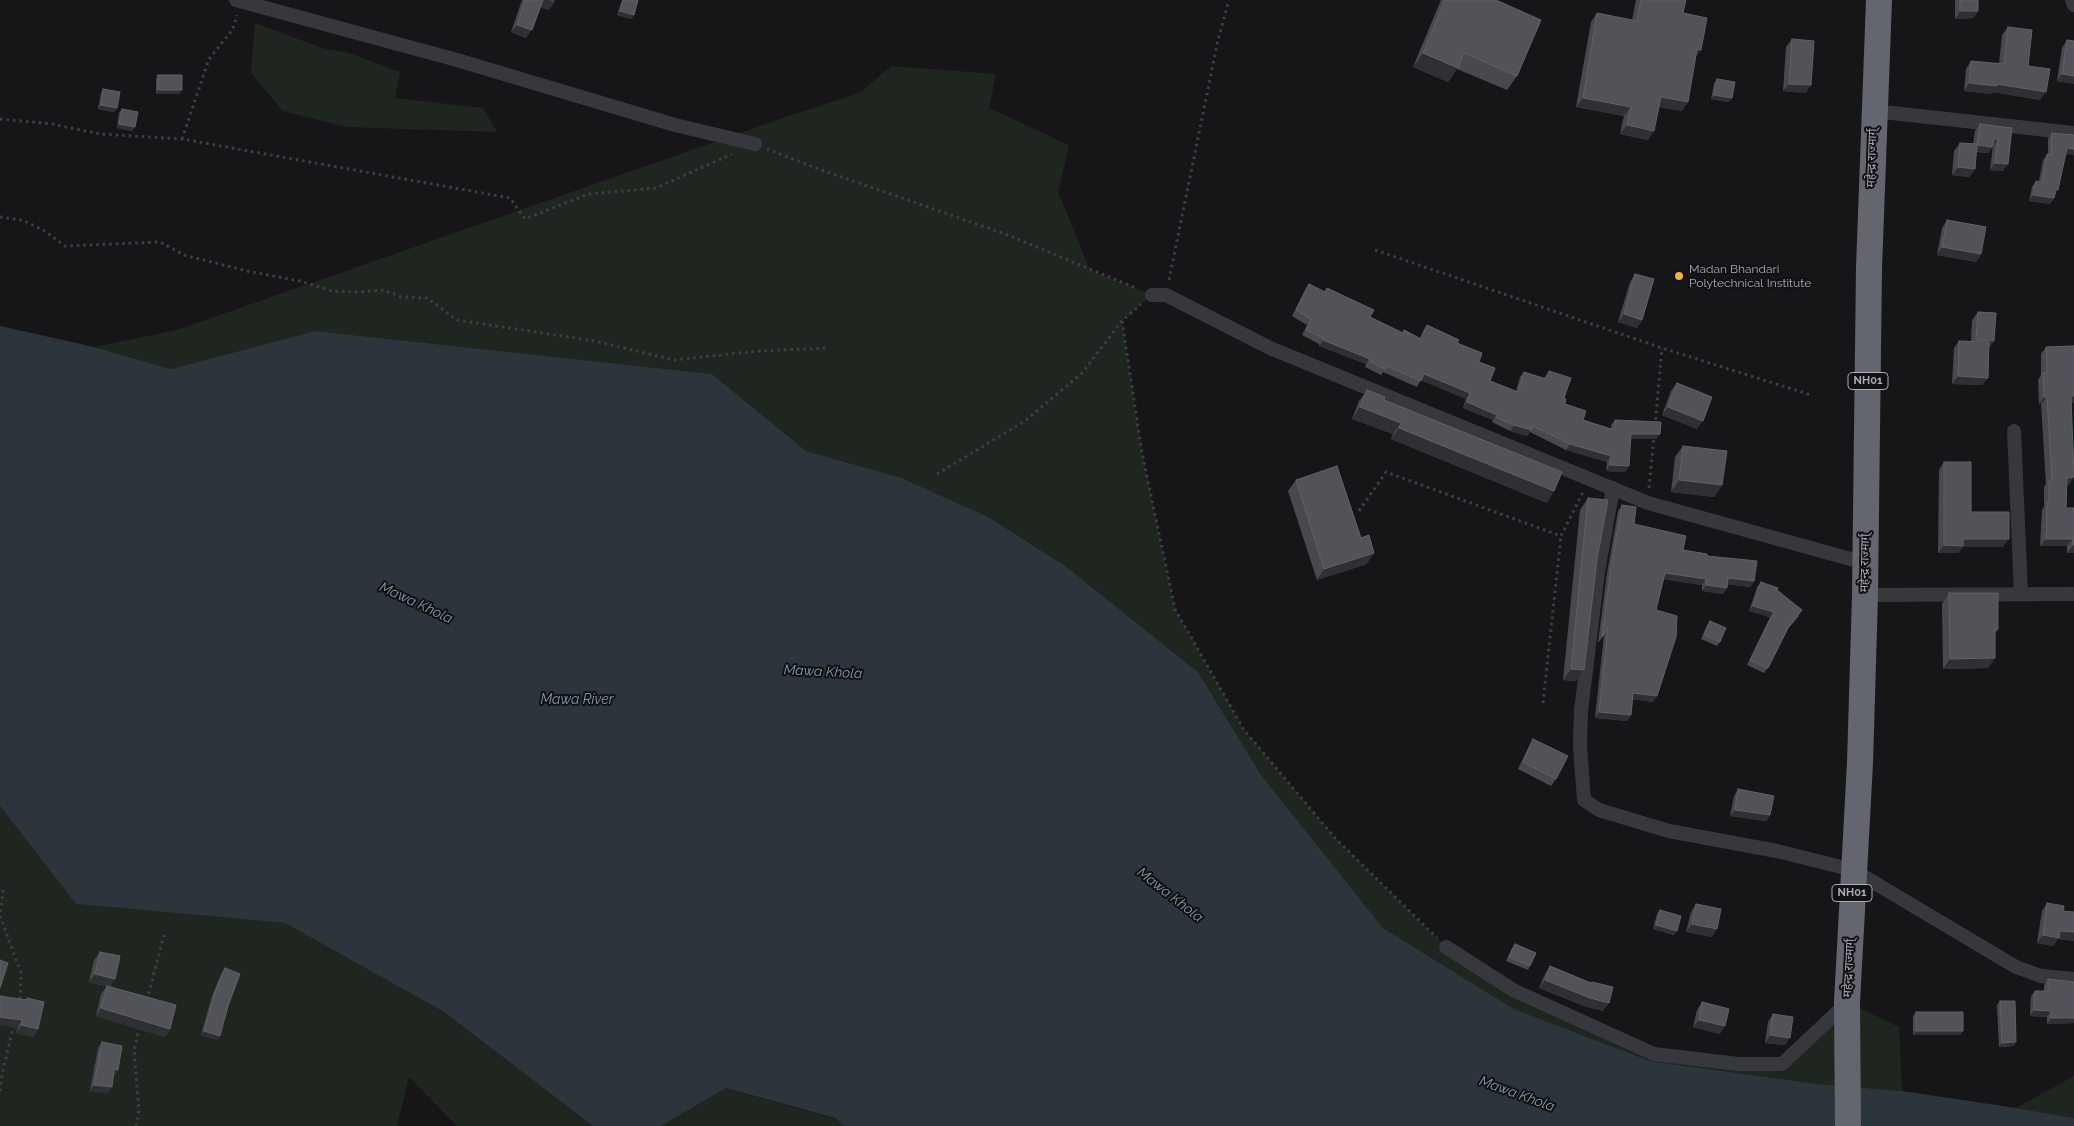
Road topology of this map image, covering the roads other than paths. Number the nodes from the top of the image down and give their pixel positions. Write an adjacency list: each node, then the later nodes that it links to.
1 (238, 0): 7 (street)
2 (1879, 0): 5 (highway, महेन्द्र राज्मार्ग् / NH01)
3 (2072, 0): 4 (street)
4 (2074, 5)
5 (1874, 111): 6 (street); 11 (highway, महेन्द्र राज्मार्ग् / NH01)
6 (2074, 133)
7 (755, 144)
8 (1152, 295): 10 (street)
9 (2014, 431): 12 (street)
10 (1613, 488): 11 (street); 15 (street)
11 (1865, 562): 14 (highway, महेन्द्र राज्मार्ग् / NH01)
12 (2021, 594): 13 (street); 14 (street)
13 (2074, 594)
14 (1865, 595): 15 (highway, महेन्द्र राज्मार्ग् / NH01)
15 (1853, 870): 17 (street); 18 (highway, महेन्द्र राज्मार्ग् / NH01)
16 (1446, 947): 18 (street)
17 (2074, 979)
18 (1847, 1013): 19 (highway, महेन्द्र राज्मार्ग् / NH01)
19 (1848, 1126)

